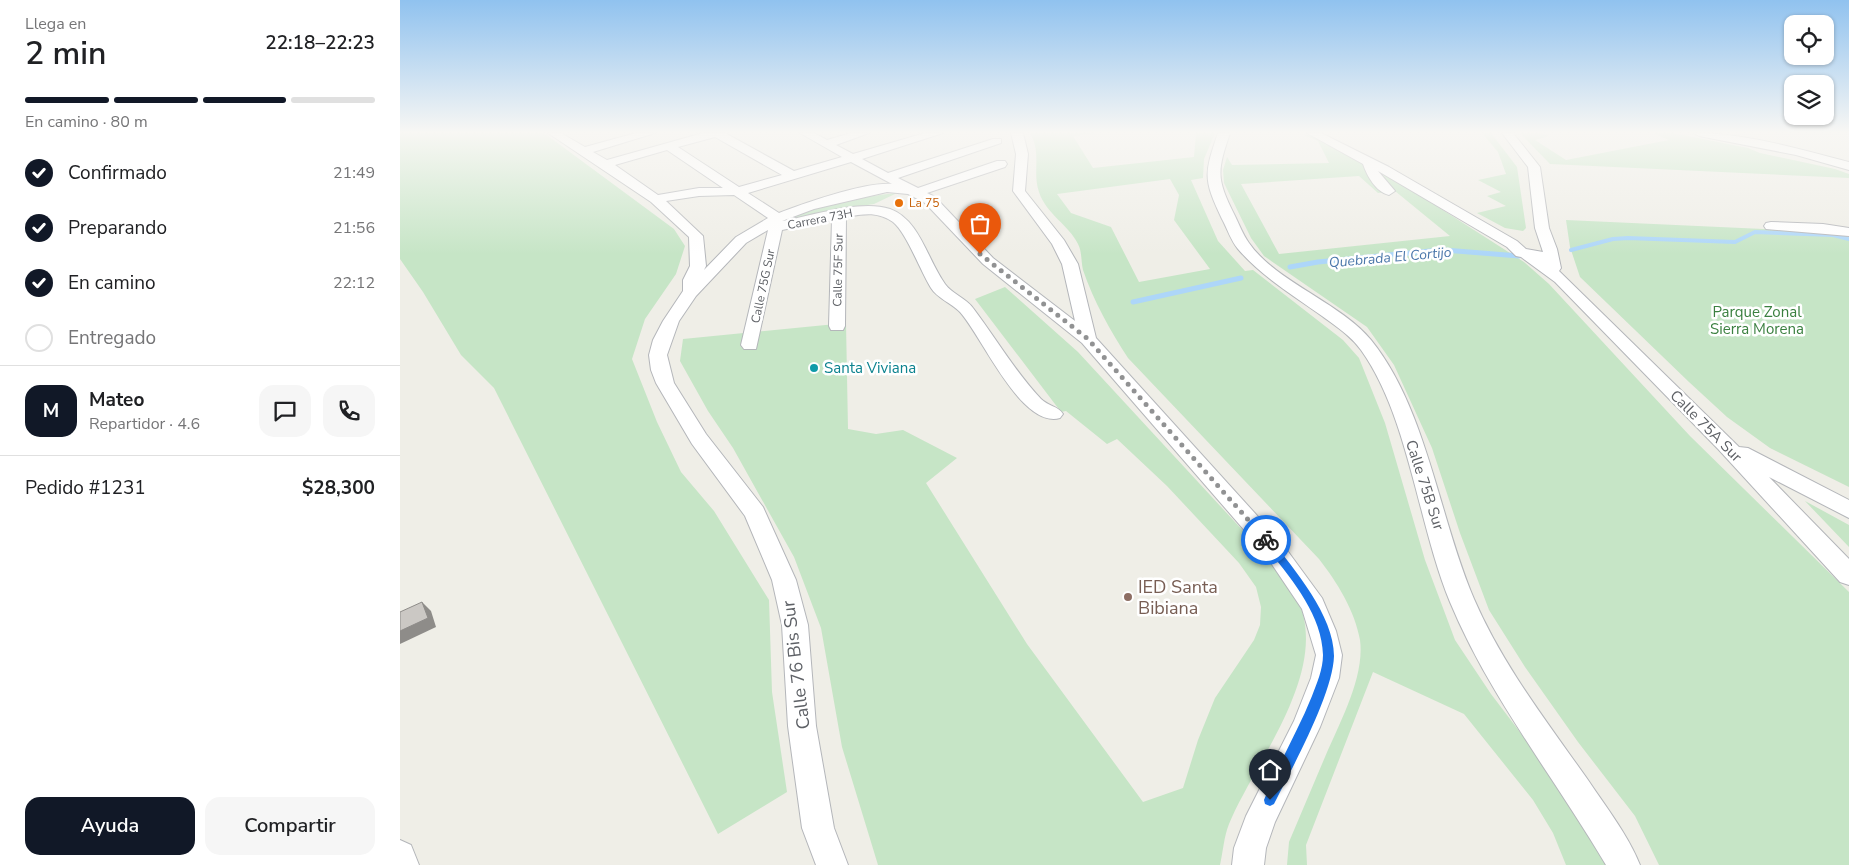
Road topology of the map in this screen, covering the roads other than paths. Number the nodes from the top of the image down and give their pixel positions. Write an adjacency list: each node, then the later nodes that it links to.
1 (619, 173): 18 (street)
2 (712, 173): 15 (street)
3 (788, 173): 13 (street)
4 (802, 173): 13 (street)
5 (880, 173): 14 (street)
6 (898, 173): 14 (street)
7 (972, 173): 16 (street)
8 (1020, 173): 29 (street)
9 (1213, 173): 39 (street, Calle 75B Sur)
10 (1372, 173): 17 (street)
11 (1389, 173): 24 (street, Calle 75A Sur)
12 (1535, 173): 22 (street, Calle 75A Sur)
13 (793, 176): 15 (street)
14 (887, 177): 16 (street)
15 (740, 191): 18 (street); 20 (street)
16 (916, 191): 20 (street); 29 (street)
17 (1389, 191)
18 (656, 199): 27 (street)
19 (839, 214): 20 (street, Carrera 73H); 28 (street, Calle 75F Sur); 31 (street, Carrera 73H)
20 (772, 224): 27 (street); 30 (street, Calle 75G Sur)
21 (1771, 226): 23 (street)
22 (1542, 228): 24 (street); 25 (street, Calle 75A Sur)
23 (1849, 232)
24 (1523, 243): 25 (street); 26 (street, Calle 75A Sur)
25 (1548, 250): 26 (street, Calle 75A Sur)
26 (1560, 279): 32 (street, Calle 75A Sur)
27 (690, 293): 37 (street, Calle 76 Bis Sur)
28 (837, 326)
29 (1088, 339): 38 (street)
30 (750, 345)
31 (1053, 414)
32 (1726, 445): 33 (street); 34 (street, Calle 75A Sur)
33 (1849, 510)
34 (1849, 575)
35 (400, 856): 36 (street)
36 (403, 865)
37 (832, 865)
38 (1248, 865)
39 (1624, 865)

